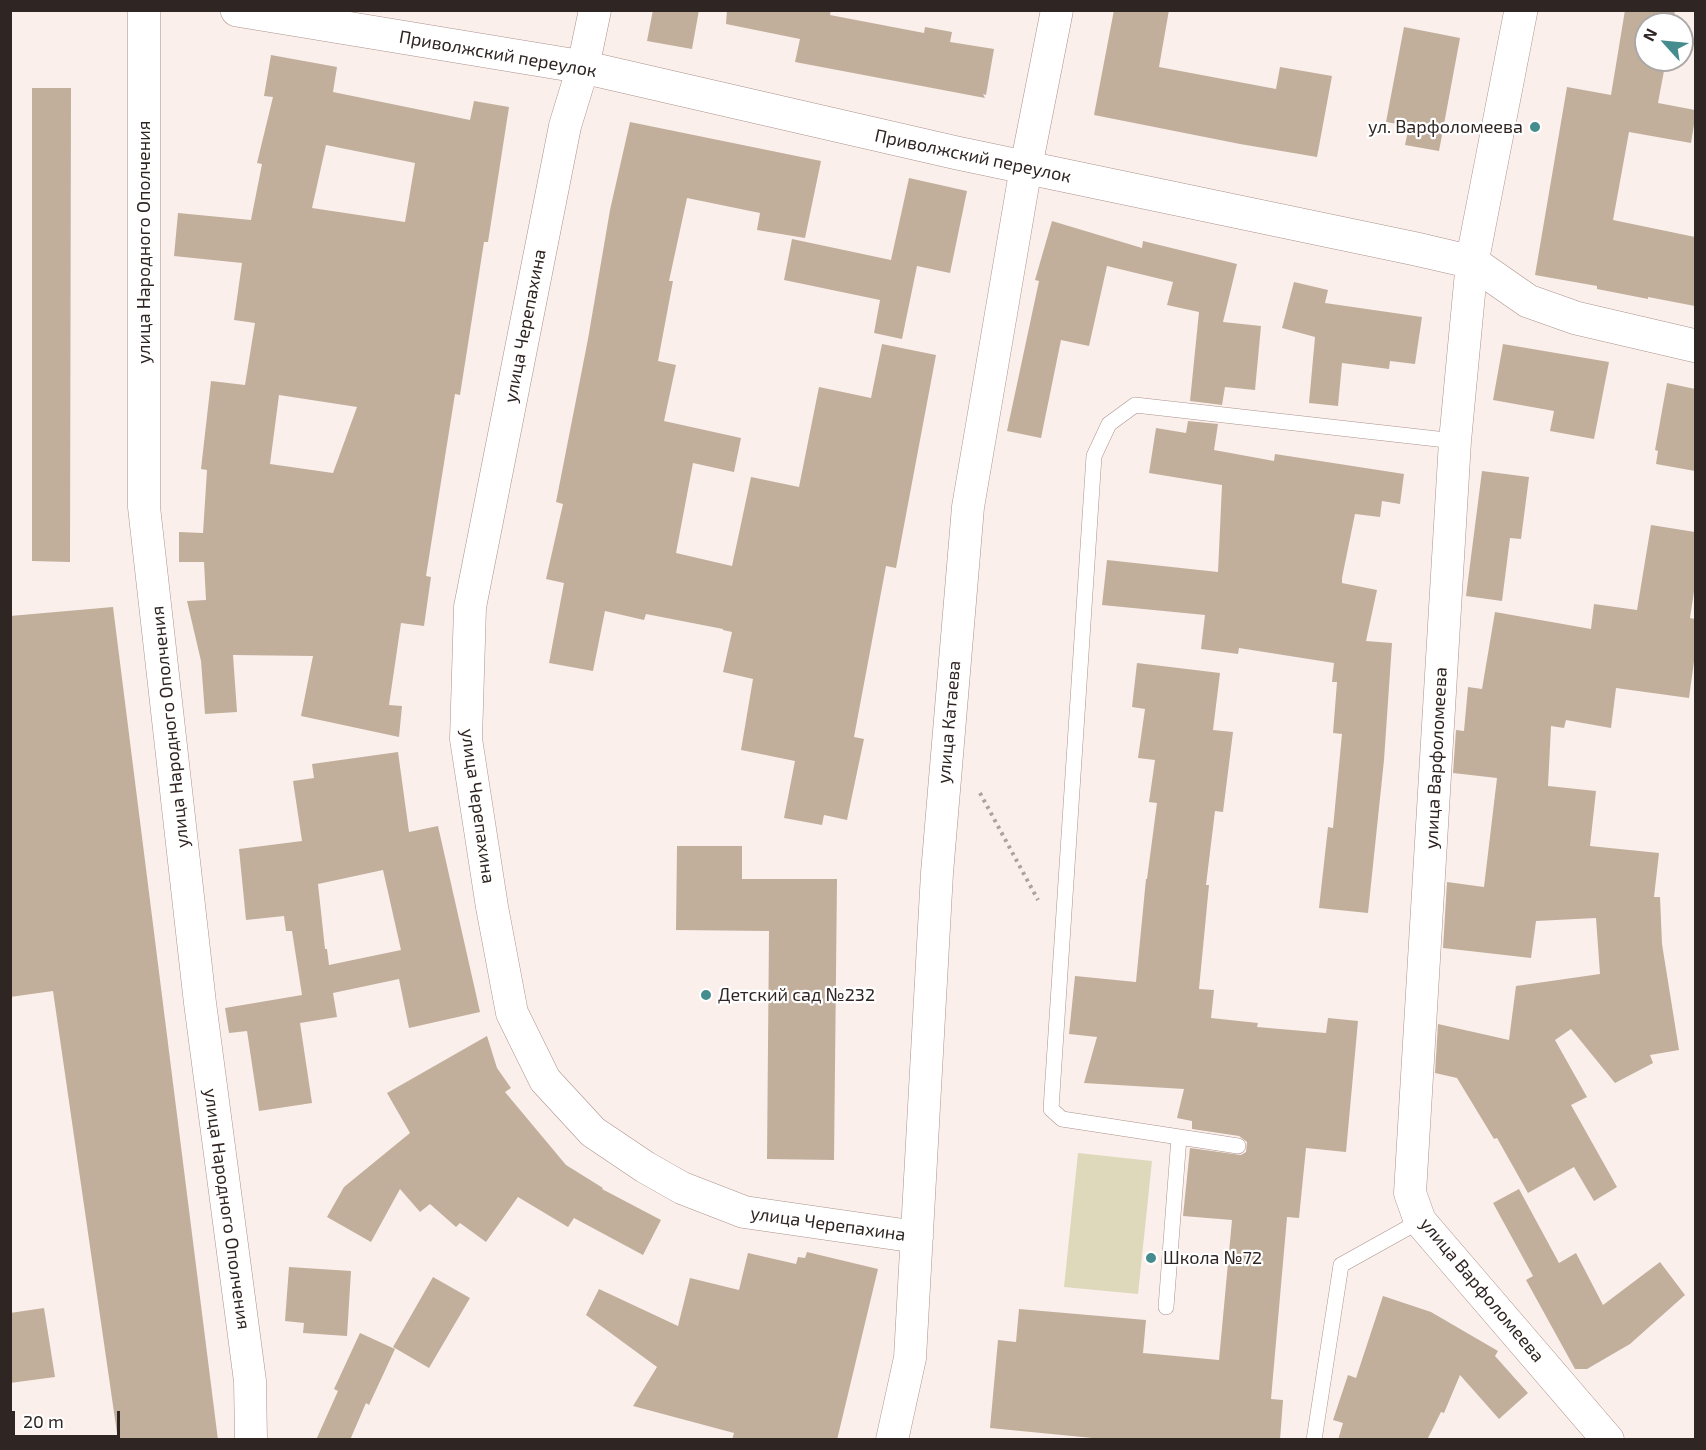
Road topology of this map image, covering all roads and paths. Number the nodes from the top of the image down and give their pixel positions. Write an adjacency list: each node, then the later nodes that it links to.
1 (144, 10): 18 (street, улица Народного Ополчения)
2 (237, 10): 6 (main road, Приволжский переулок)
3 (595, 10): 6 (street, улица Черепахина)
4 (1057, 10): 7 (street, улица Катаева)
5 (1521, 10): 8 (main road, улица Варфоломеева)
6 (583, 67): 7 (main road, Приволжский переулок); 16 (street, улица Черепахина)
7 (1026, 167): 8 (main road, Приволжский переулок); 16 (street, улица Катаева)
8 (1473, 262): 9 (main road, Приволжский переулок); 10 (street, улица Варфоломеева)
9 (1695, 346)
10 (1455, 441): 12 (lane); 15 (street, улица Варфоломеева)
11 (977, 788): 12 (path)
12 (1062, 945): 13 (lane)
13 (1179, 1137): 14 (lane); 17 (lane)
14 (1238, 1146)
15 (1420, 1221): 20 (lane); 21 (street, улица Варфоломеева)
16 (916, 1236): 19 (street, улица Катаева)
17 (1166, 1307)
18 (251, 1440)
19 (892, 1440)
20 (1314, 1440)
21 (1608, 1440)

